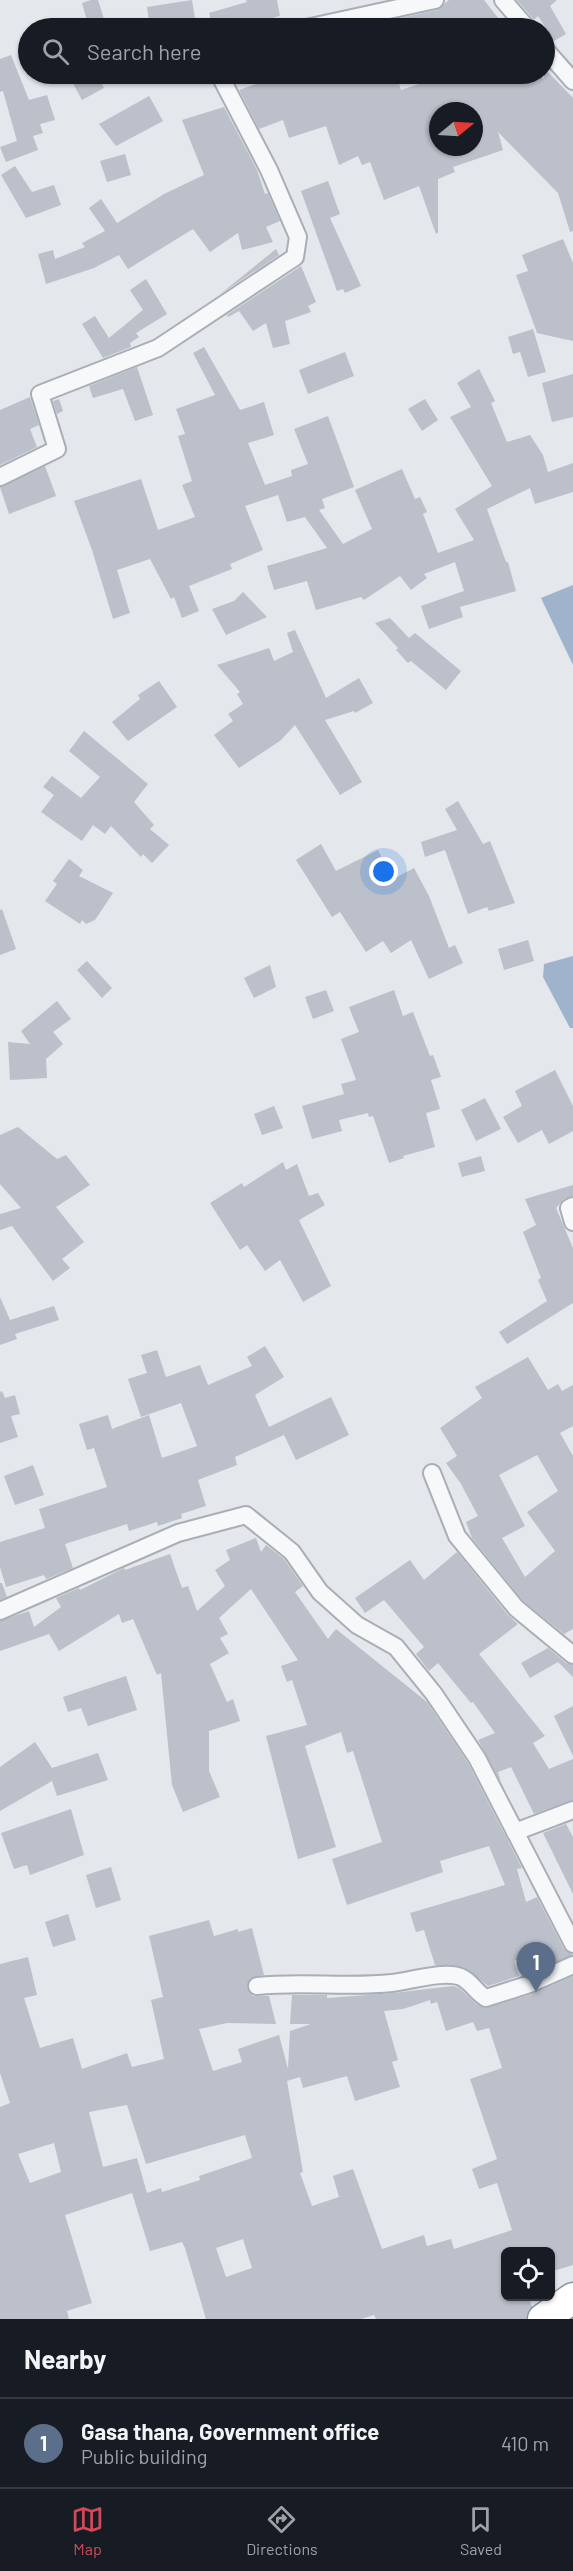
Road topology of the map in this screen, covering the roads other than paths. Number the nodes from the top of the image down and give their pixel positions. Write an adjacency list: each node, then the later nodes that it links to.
1 (435, 0): 3 (street)
2 (503, 0): 4 (street)
3 (352, 18)
4 (518, 18)
5 (555, 61): 6 (street)
6 (573, 81)
7 (224, 84): 8 (street)
8 (0, 477)
9 (573, 1206): 10 (street)
10 (573, 1222)
11 (432, 1473): 13 (street)
12 (0, 1611): 15 (street)
13 (573, 1655)
14 (573, 1810): 15 (street)
15 (515, 1832): 16 (street)
16 (573, 1944)
17 (573, 1965): 18 (street)
18 (257, 1986)
19 (573, 2298): 20 (highway)
20 (543, 2319)

